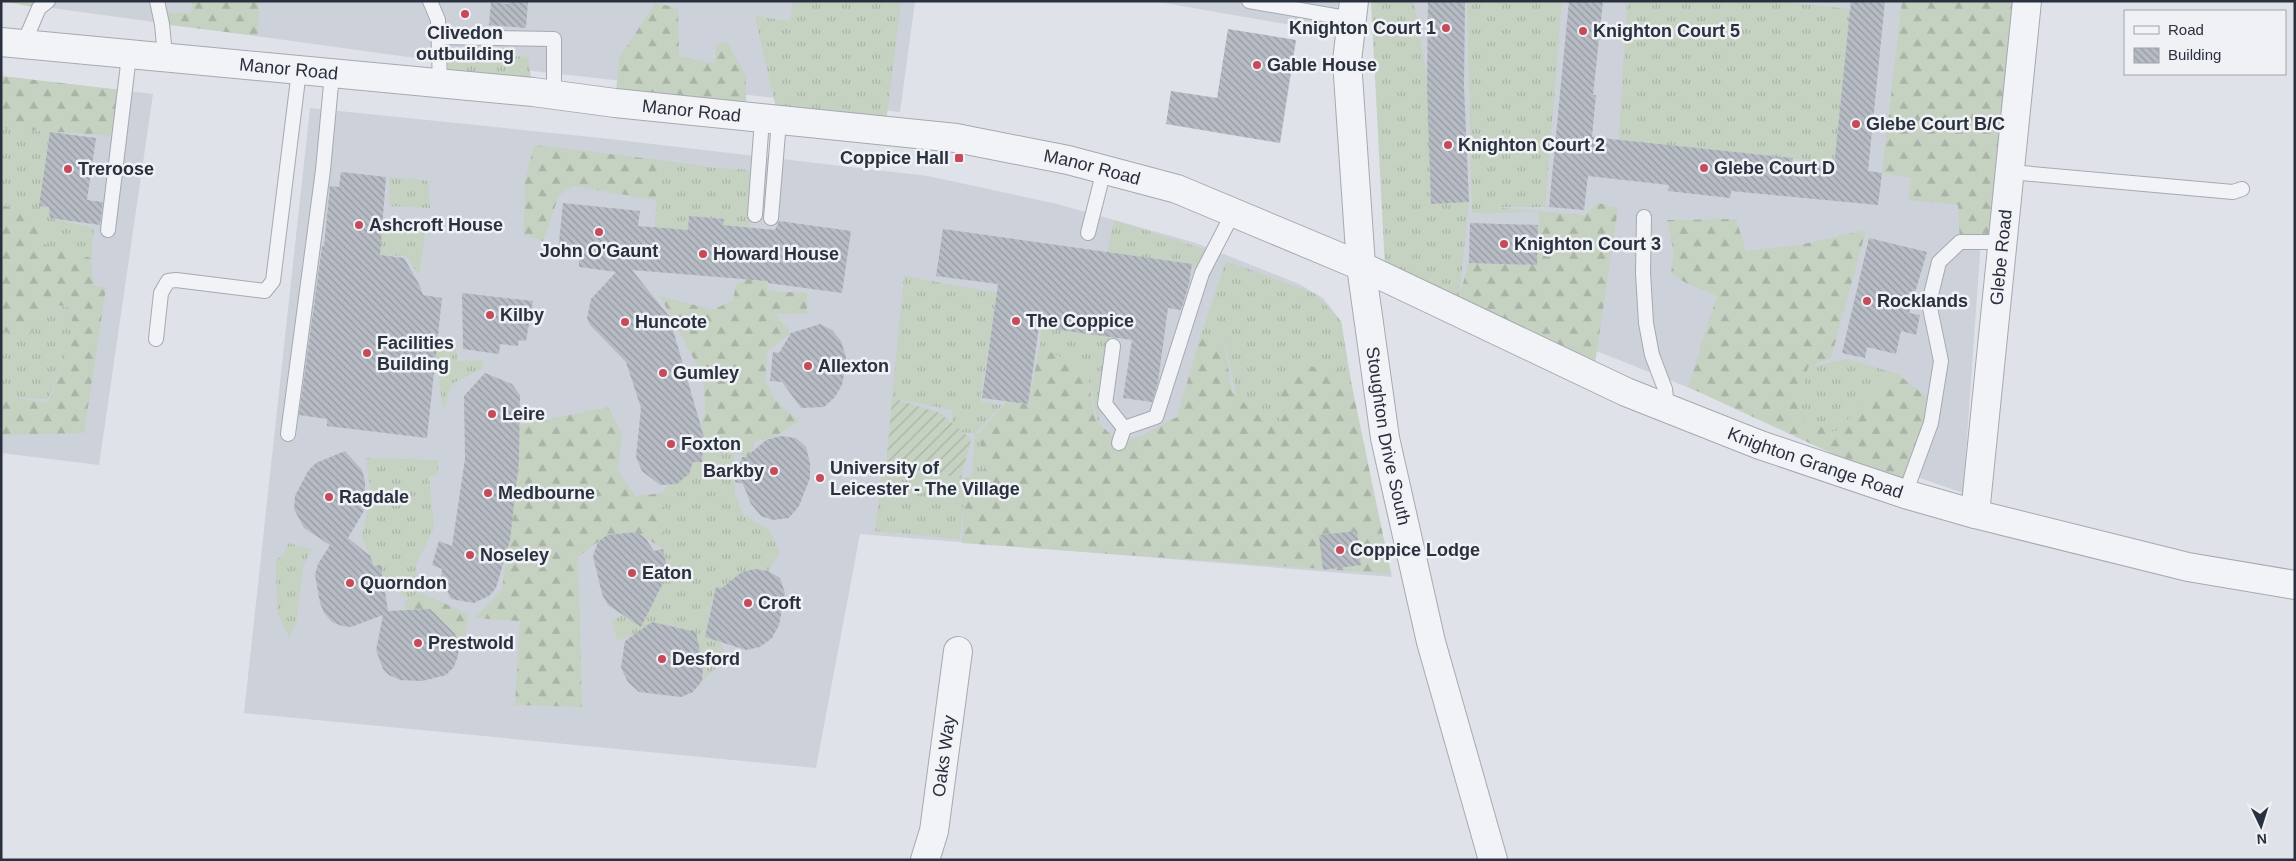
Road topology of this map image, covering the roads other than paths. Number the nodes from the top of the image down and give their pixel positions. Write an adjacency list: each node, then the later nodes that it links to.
1 (48, 1): 8 (lane)
2 (157, 1): 10 (lane)
3 (430, 1): 7 (lane)
4 (1248, 1): 6 (lane)
5 (2027, 1): 17 (street, Glebe Road)
6 (1353, 10): 26 (street, Stoughton Drive South)
7 (438, 37): 13 (lane); 14 (lane)
8 (12, 44): 9 (street, Manor Road)
9 (129, 56): 10 (street, Manor Road); 23 (lane)
10 (164, 56): 11 (street, Manor Road)
11 (299, 71): 12 (street, Manor Road); 27 (lane)
12 (332, 74): 13 (street, Manor Road); 31 (lane)
13 (440, 84): 14 (street, Manor Road)
14 (554, 95): 15 (street, Manor Road)
15 (771, 120): 16 (street, Manor Road); 20 (lane); 22 (lane)
16 (1104, 170): 19 (street, Manor Road); 24 (lane)
17 (2010, 172): 18 (lane); 25 (street, Glebe Road)
18 (2242, 190)
19 (1233, 213): 26 (street, Manor Road); 30 (lane)
20 (755, 215)
21 (1644, 216): 29 (lane)
22 (771, 218)
23 (108, 230)
24 (1088, 233)
25 (2003, 242): 33 (lane); 34 (street, Glebe Road)
26 (1361, 266): 29 (street, Knighton Grange Road); 38 (street, Stoughton Drive South)
27 (156, 339)
28 (1113, 346): 30 (lane)
29 (1666, 408): 33 (street, Knighton Grange Road)
30 (1124, 428): 32 (lane)
31 (288, 434)
32 (1119, 443)
33 (1905, 494): 34 (street, Knighton Grange Road)
34 (1975, 514): 35 (street, Knighton Grange Road)
35 (2295, 585)
36 (958, 651): 37 (street, Oaks Way)
37 (925, 860)
38 (1494, 860)

